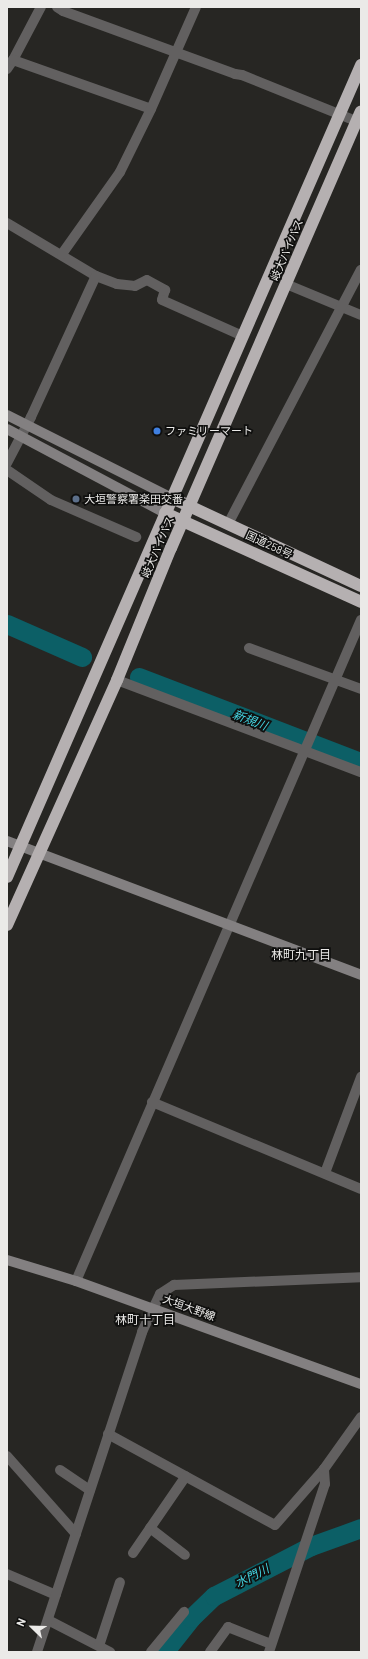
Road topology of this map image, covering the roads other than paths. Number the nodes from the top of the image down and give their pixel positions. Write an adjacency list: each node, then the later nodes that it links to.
1 (41, 7): 5 (street)
2 (57, 7): 4 (street)
3 (196, 7): 4 (street)
4 (177, 52): 8 (street); 9 (street)
5 (13, 60): 7 (street); 8 (street)
6 (361, 65): 9 (highway, 岐大バイパス)
7 (7, 69)
8 (151, 109): 12 (street)
9 (339, 114): 10 (street); 18 (highway, 岐大バイパス)
10 (360, 119): 15 (highway, 岐大バイパス)
11 (7, 224): 12 (street)
12 (62, 254): 14 (street)
13 (361, 270): 16 (street)
14 (96, 276): 18 (street); 20 (street)
15 (286, 284): 16 (street); 26 (highway, 岐大バイパス)
16 (342, 307): 17 (street); 29 (street)
17 (361, 315)
18 (243, 336): 25 (highway, 岐大バイパス)
19 (7, 415): 20 (main road)
20 (27, 425): 22 (street); 25 (main road)
21 (7, 429): 22 (main road)
22 (21, 437): 23 (street); 27 (main road)
23 (7, 463)
24 (7, 470): 30 (street)
25 (172, 498): 26 (highway, 国道258号); 27 (highway, 岐大バイパス)
26 (189, 507): 28 (highway, 岐大バイパス); 29 (highway, 国道258号)
27 (165, 513): 28 (highway, 国道258号); 41 (highway, 岐大バイパス)
28 (183, 521): 32 (highway, 国道258号); 35 (highway, 岐大バイパス)
29 (228, 524): 31 (highway, 国道258号)
30 (136, 537)
31 (361, 586)
32 (361, 602)
33 (361, 620): 36 (street)
34 (249, 648): 36 (street)
35 (117, 680): 38 (street); 42 (highway, 岐大バイパス)
36 (335, 680): 37 (street); 38 (street)
37 (361, 689)
38 (306, 749): 39 (street); 44 (street)
39 (361, 772)
40 (7, 841): 41 (main road)
41 (21, 846): 42 (main road); 43 (highway, 岐大バイパス)
42 (38, 853): 44 (main road); 45 (highway, 岐大バイパス)
43 (7, 877)
44 (229, 925): 46 (main road); 48 (street)
45 (7, 926)
46 (361, 975)
47 (361, 1077): 49 (street)
48 (152, 1102): 49 (street); 53 (street)
49 (326, 1173): 50 (street)
50 (361, 1189)
51 (7, 1260): 53 (main road, 大垣大野線)
52 (361, 1277): 54 (street)
53 (76, 1281): 54 (main road, 大垣大野線)
54 (153, 1308): 55 (main road, 大垣大野線); 57 (street)
55 (361, 1384)
56 (361, 1417): 59 (street)
57 (108, 1434): 61 (street); 62 (street)
58 (7, 1456): 64 (street)
59 (324, 1469): 61 (street); 73 (street)
60 (60, 1470): 62 (street)
61 (186, 1476): 63 (street)
62 (90, 1490): 64 (street)
63 (150, 1528): 65 (street); 66 (street)
64 (76, 1534): 69 (street)
65 (133, 1553)
66 (185, 1555)
67 (7, 1574): 69 (street)
68 (120, 1582): 72 (street)
69 (56, 1595): 71 (street)
70 (184, 1612): 76 (street)
71 (48, 1620): 72 (street); 74 (street)
72 (99, 1646): 75 (street)
73 (270, 1648): 77 (street)
74 (37, 1652)
75 (110, 1652)
76 (151, 1652)
77 (210, 1652)

